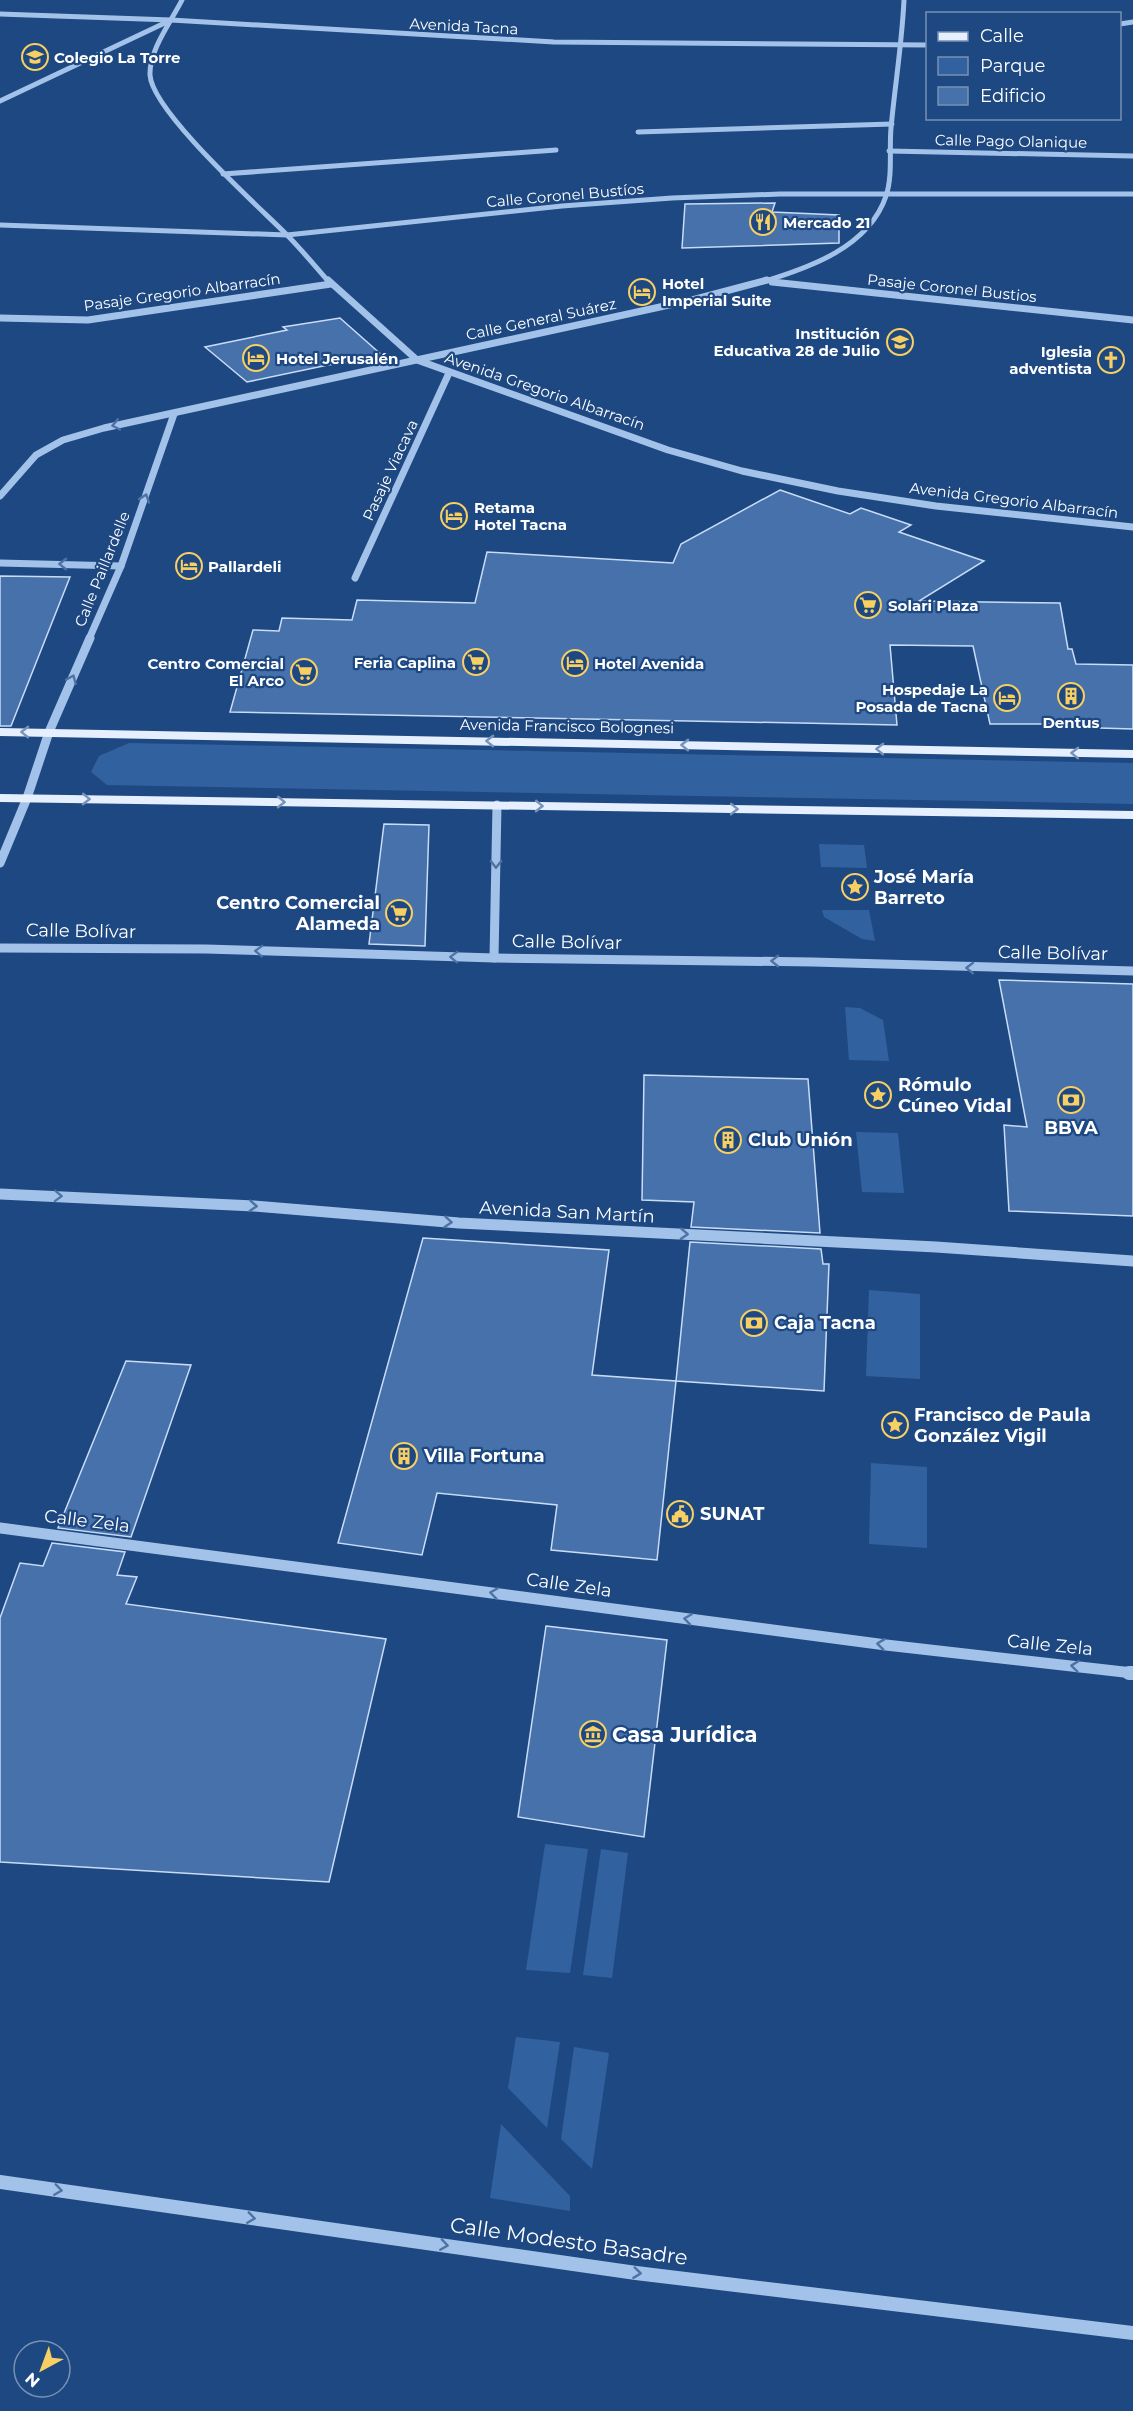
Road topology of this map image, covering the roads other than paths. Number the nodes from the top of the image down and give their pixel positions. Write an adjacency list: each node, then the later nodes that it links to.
1 (182, 0): 4 (street, Avenida Gregorio Albarracín)
2 (904, 0): 6 (street, Calle General Suárez)
3 (0, 14): 4 (street, Avenida Tacna)
4 (171, 20): 6 (street, Avenida Tacna); 7 (street); 13 (street, Avenida Gregorio Albarracín)
5 (926, 45): 6 (street, Avenida Tacna)
6 (903, 47): 8 (street, Calle General Suárez)
7 (0, 101)
8 (892, 124): 9 (street); 11 (street, Calle General Suárez)
9 (638, 132)
10 (556, 150): 13 (street)
11 (889, 151): 12 (street, Calle Pago Olanique); 15 (street, Calle General Suárez)
12 (1133, 156)
13 (223, 174): 17 (street, Avenida Gregorio Albarracín)
14 (1133, 194): 15 (street, Calle Coronel Bustíos)
15 (886, 195): 17 (street, Calle Coronel Bustíos); 18 (street, Calle General Suárez)
16 (0, 225): 17 (street, Calle Coronel Bustíos)
17 (286, 235): 19 (street, Avenida Gregorio Albarracín)
18 (768, 282): 21 (street, Pasaje Coronel Bustios); 22 (street, Calle General Suárez)
19 (331, 284): 20 (street, Pasaje Gregorio Albarracín); 22 (street, Avenida Gregorio Albarracín)
20 (0, 318)
21 (1133, 320)
22 (417, 360): 23 (street, Avenida Gregorio Albarracín); 24 (street, Calle General Suárez)
23 (449, 374): 26 (street, Avenida Gregorio Albarracín); 29 (street, Pasaje Viacava)
24 (174, 414): 25 (street, Calle General Suárez, one-way to 25); 28 (street, Calle Paillardelle, one-way to 24)
25 (0, 496)
26 (1133, 527)
27 (0, 563): 28 (street, one-way to 27)
28 (121, 566): 31 (street, Calle Paillardelle, one-way to 28)
29 (355, 578)
30 (0, 732): 31 (main road, Avenida Francisco Bolognesi, one-way to 30)
31 (49, 732): 32 (main road, Avenida Francisco Bolognesi, one-way to 31); 34 (street, Calle Paillardelle)
32 (1133, 754)
33 (0, 798): 34 (main road)
34 (27, 798): 35 (main road, one-way to 35); 37 (street, Calle Paillardelle)
35 (497, 805): 36 (main road, one-way to 36); 39 (street, one-way to 39)
36 (1133, 815)
37 (0, 863)
38 (0, 948): 39 (street, Calle Bolívar, one-way to 38)
39 (494, 958): 40 (street, Calle Bolívar, one-way to 39)
40 (1133, 971)
41 (0, 1194): 42 (street, Avenida San Martín, one-way to 42)
42 (1133, 1261)
43 (0, 1528): 44 (street, Calle Zela, one-way to 43)
44 (1133, 1672)
45 (0, 2182): 46 (street, Calle Modesto Basadre, one-way to 46)
46 (1133, 2333)

